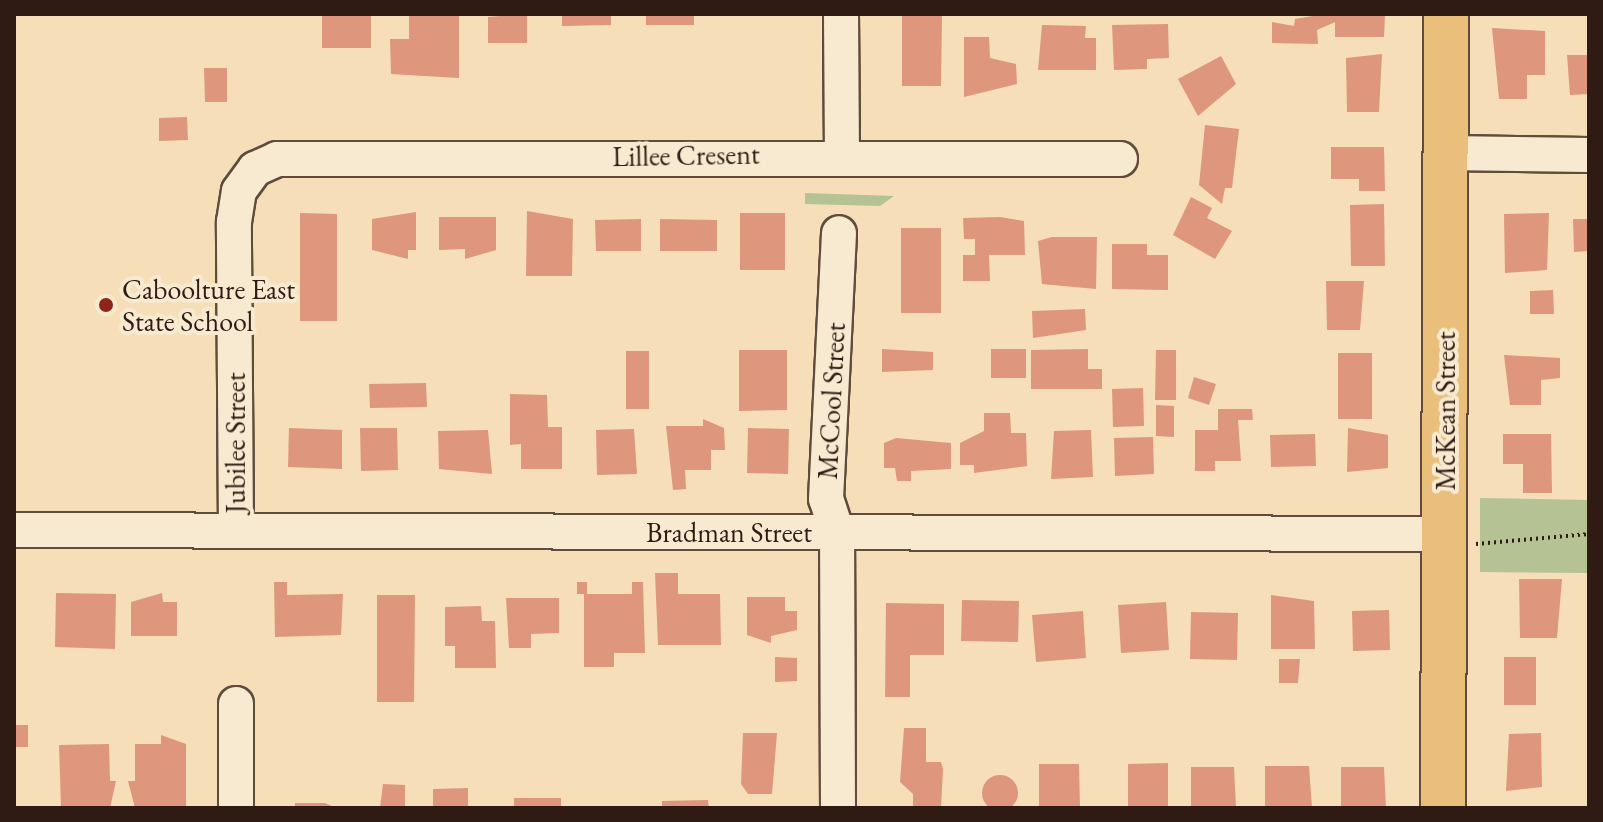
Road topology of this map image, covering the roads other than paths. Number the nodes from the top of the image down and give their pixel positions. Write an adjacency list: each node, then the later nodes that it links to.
1 (841, 14): 4 (street)
2 (1446, 14): 3 (main road, McKean Street)
3 (1445, 153): 5 (street); 12 (main road, McKean Street)
4 (842, 154): 6 (street, Lillee Cresent); 7 (street, Lillee Cresent)
5 (1589, 155)
6 (1120, 159)
7 (255, 169): 10 (street, Jubilee Street)
8 (839, 233): 11 (street, McCool Street)
9 (14, 530): 10 (street, Bradman Street)
10 (236, 530): 11 (street, Bradman Street)
11 (837, 532): 12 (street, Bradman Street); 15 (street, McCool Street)
12 (1459, 539): 16 (main road, McKean Street)
13 (236, 704): 14 (street)
14 (236, 808)
15 (838, 808)
16 (1443, 808)

